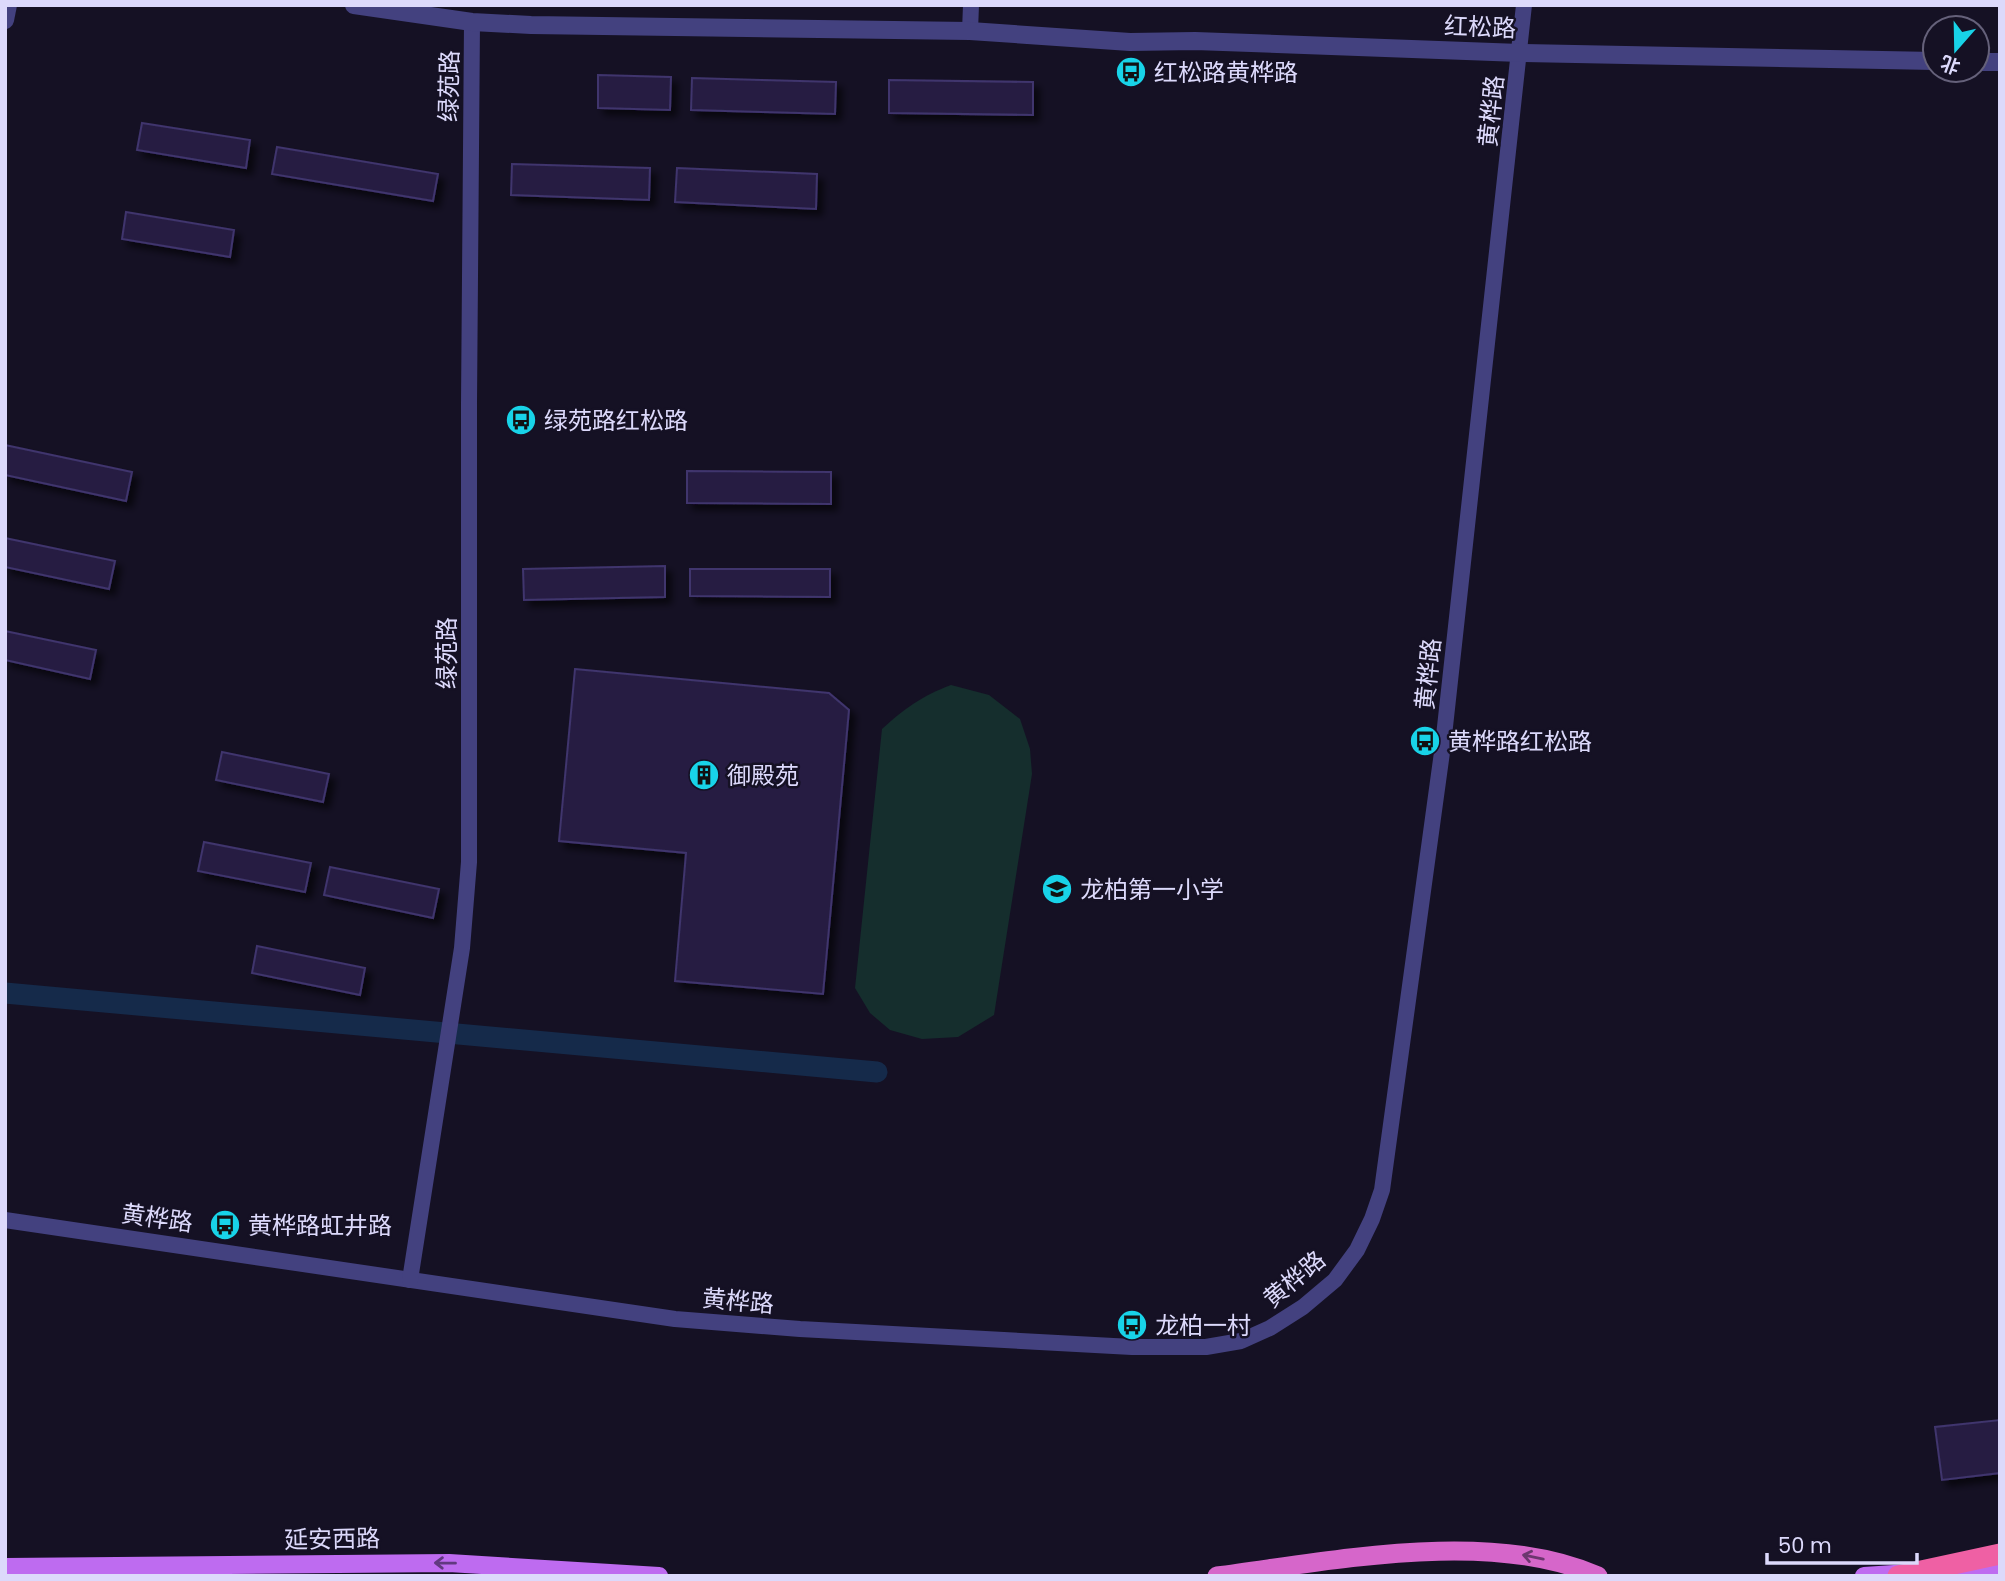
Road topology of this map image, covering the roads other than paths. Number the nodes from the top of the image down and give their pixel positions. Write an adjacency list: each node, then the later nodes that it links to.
1 (8, 5): 5 (street)
2 (354, 5): 6 (street, 红松路)
3 (971, 5): 7 (street)
4 (1524, 5): 8 (street, 黄桦路)
5 (5, 20)
6 (472, 23): 7 (street, 红松路); 11 (street, 绿苑路)
7 (971, 31): 8 (street, 红松路)
8 (1520, 53): 9 (street, 红松路); 11 (street, 黄桦路)
9 (1921, 61)
10 (5, 1220): 11 (street, 黄桦路)
11 (411, 1280)
12 (2000, 1554): 19 (highway)
13 (5, 1567): 15 (main road, 延安西路, one-way to 13)
14 (2000, 1568): 18 (main road)
15 (659, 1576)
16 (1217, 1576): 17 (highway, one-way to 16)
17 (1598, 1576)
18 (1864, 1576)
19 (1898, 1576)

